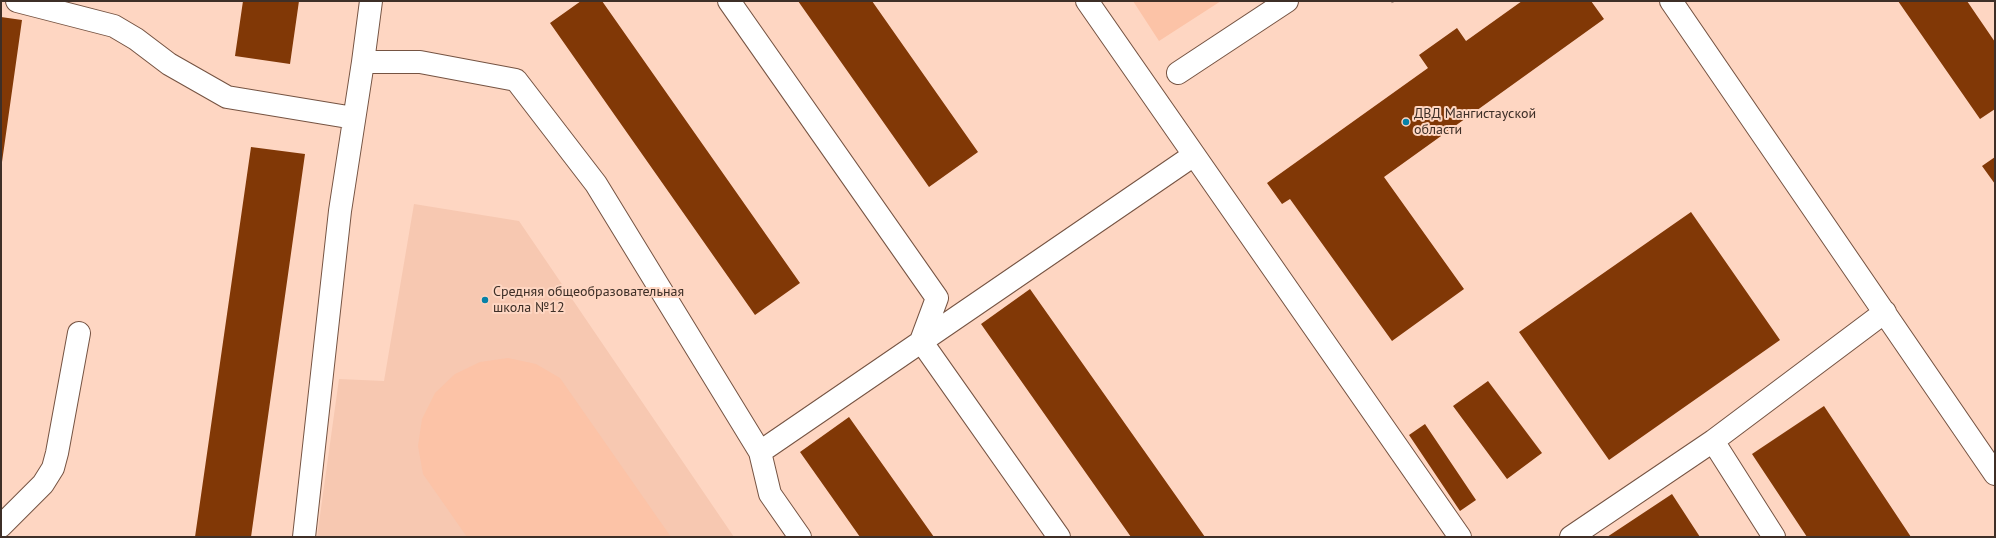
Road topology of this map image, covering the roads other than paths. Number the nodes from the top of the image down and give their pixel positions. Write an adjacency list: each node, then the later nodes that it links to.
1 (17, 1): 9 (street)
2 (371, 1): 7 (street)
3 (729, 1): 13 (street)
4 (1087, 1): 10 (street)
5 (1287, 1): 8 (street)
6 (1671, 1): 11 (street)
7 (363, 62): 9 (street); 15 (street)
8 (1178, 73)
9 (354, 118): 18 (street)
10 (1194, 155): 13 (street); 21 (street)
11 (1885, 312): 14 (street); 16 (street)
12 (79, 333): 17 (street)
13 (921, 342): 15 (street); 20 (street)
14 (1713, 442): 22 (street); 23 (street)
15 (760, 452): 19 (street)
16 (1995, 474)
17 (1, 526)
18 (304, 537)
19 (800, 537)
20 (1059, 537)
21 (1460, 537)
22 (1571, 537)
23 (1774, 537)

